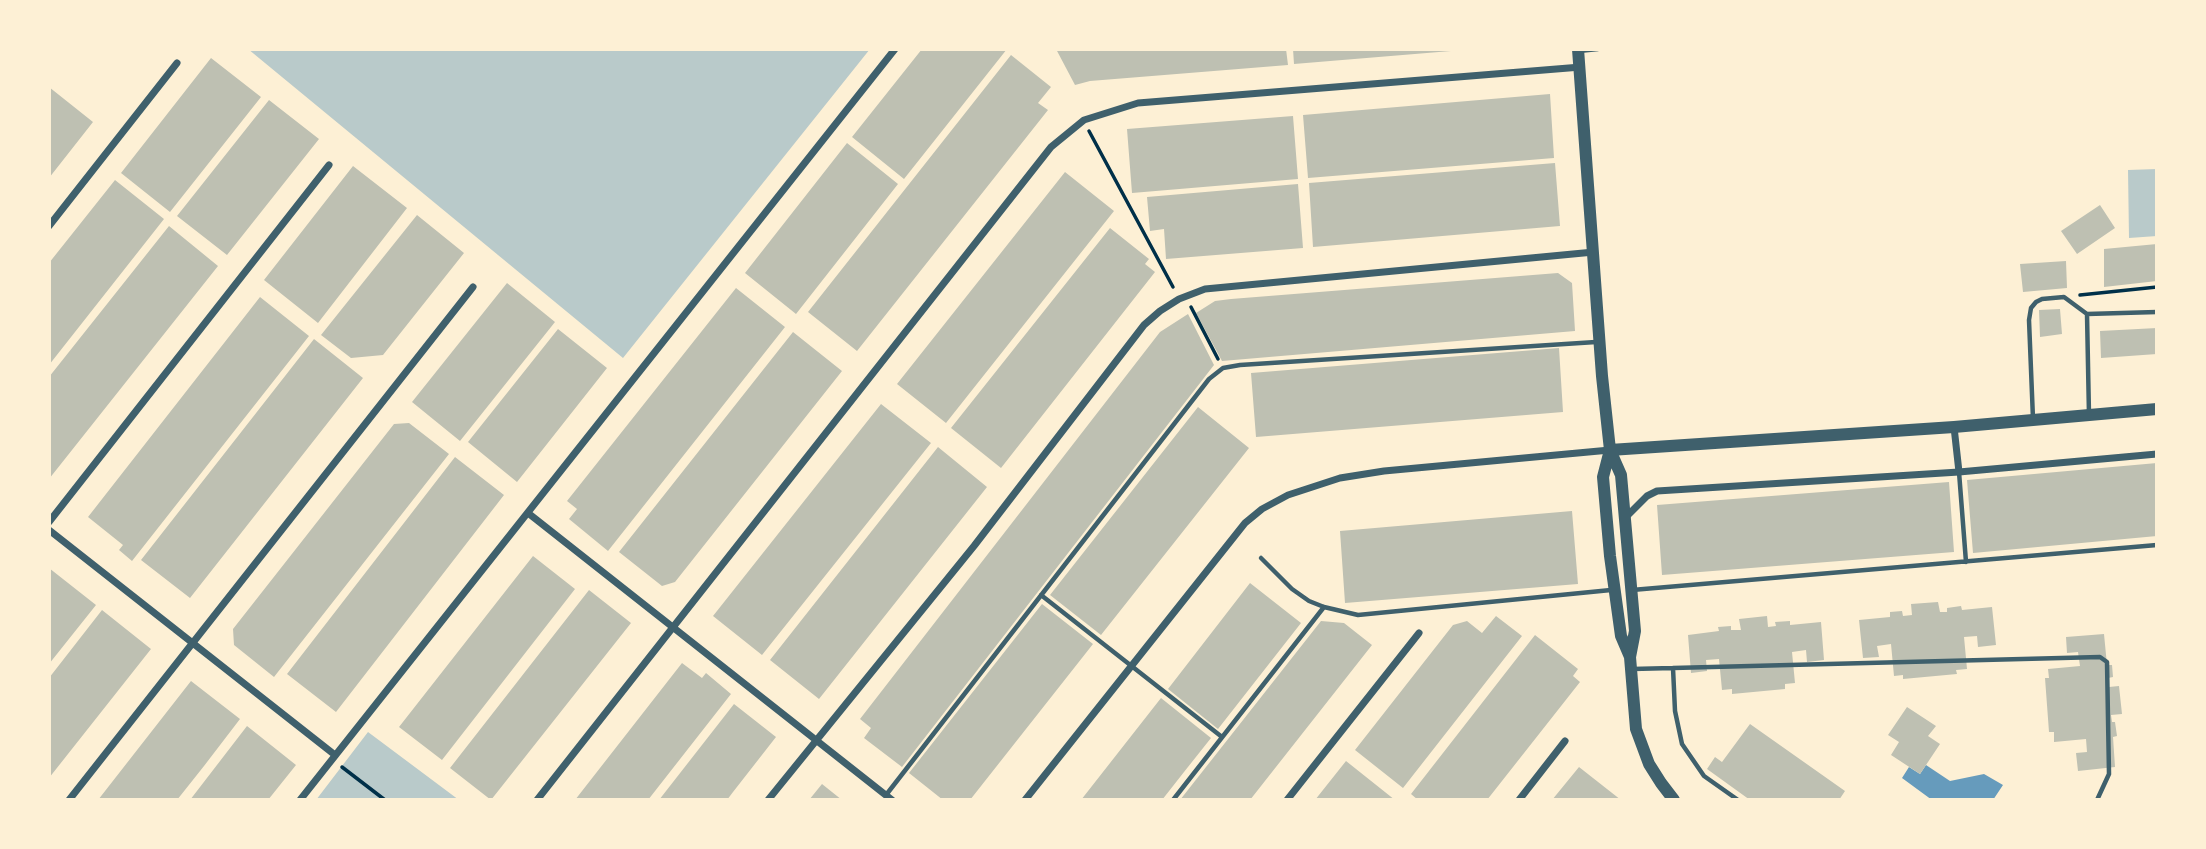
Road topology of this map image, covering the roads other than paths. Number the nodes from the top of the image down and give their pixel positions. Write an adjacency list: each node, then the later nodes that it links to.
1 (895, 49): 20 (street)
2 (1598, 49): 3 (lane)
3 (1578, 50): 5 (street)
4 (177, 62): 7 (street)
5 (1580, 67): 8 (street); 31 (street)
6 (329, 165): 22 (street)
7 (49, 226)
8 (1595, 252): 12 (street); 38 (street)
9 (473, 287): 33 (street)
10 (2157, 312): 11 (lane)
11 (2087, 314): 14 (lane); 15 (lane)
12 (1601, 342): 17 (street); 29 (lane)
13 (2157, 409): 14 (street)
14 (2089, 415): 15 (street)
15 (2033, 420): 16 (street)
16 (1954, 427): 17 (street); 19 (street)
17 (1610, 450): 21 (street); 27 (street); 35 (street)
18 (2157, 454): 19 (street)
19 (1959, 472): 21 (street); 26 (lane)
20 (528, 513): 31 (street); 40 (street)
21 (1625, 518): 28 (street)
22 (49, 522)
23 (49, 530): 33 (street)
24 (2157, 545): 26 (lane)
25 (1261, 558): 30 (lane)
26 (1966, 562): 28 (lane)
27 (1615, 590): 30 (lane); 34 (street)
28 (1631, 590): 34 (street)
29 (1041, 595): 35 (lane); 41 (lane)
30 (1324, 607): 37 (lane)
31 (673, 627): 38 (street); 44 (street)
32 (1419, 633): 48 (street)
33 (193, 643): 40 (street); 42 (street)
34 (1631, 663): 36 (lane); 50 (street)
35 (1130, 666): 37 (lane); 46 (street)
36 (1673, 668): 51 (lane); 52 (lane)
37 (1222, 737): 47 (lane)
38 (816, 740): 41 (street); 45 (street)
39 (1565, 741): 49 (street)
40 (333, 758): 43 (street)
41 (889, 797)
42 (69, 800)
43 (300, 800)
44 (537, 800)
45 (768, 800)
46 (1025, 800)
47 (1173, 800)
48 (1287, 800)
49 (1519, 800)
50 (1675, 800)
51 (1738, 800)
52 (2097, 800)

